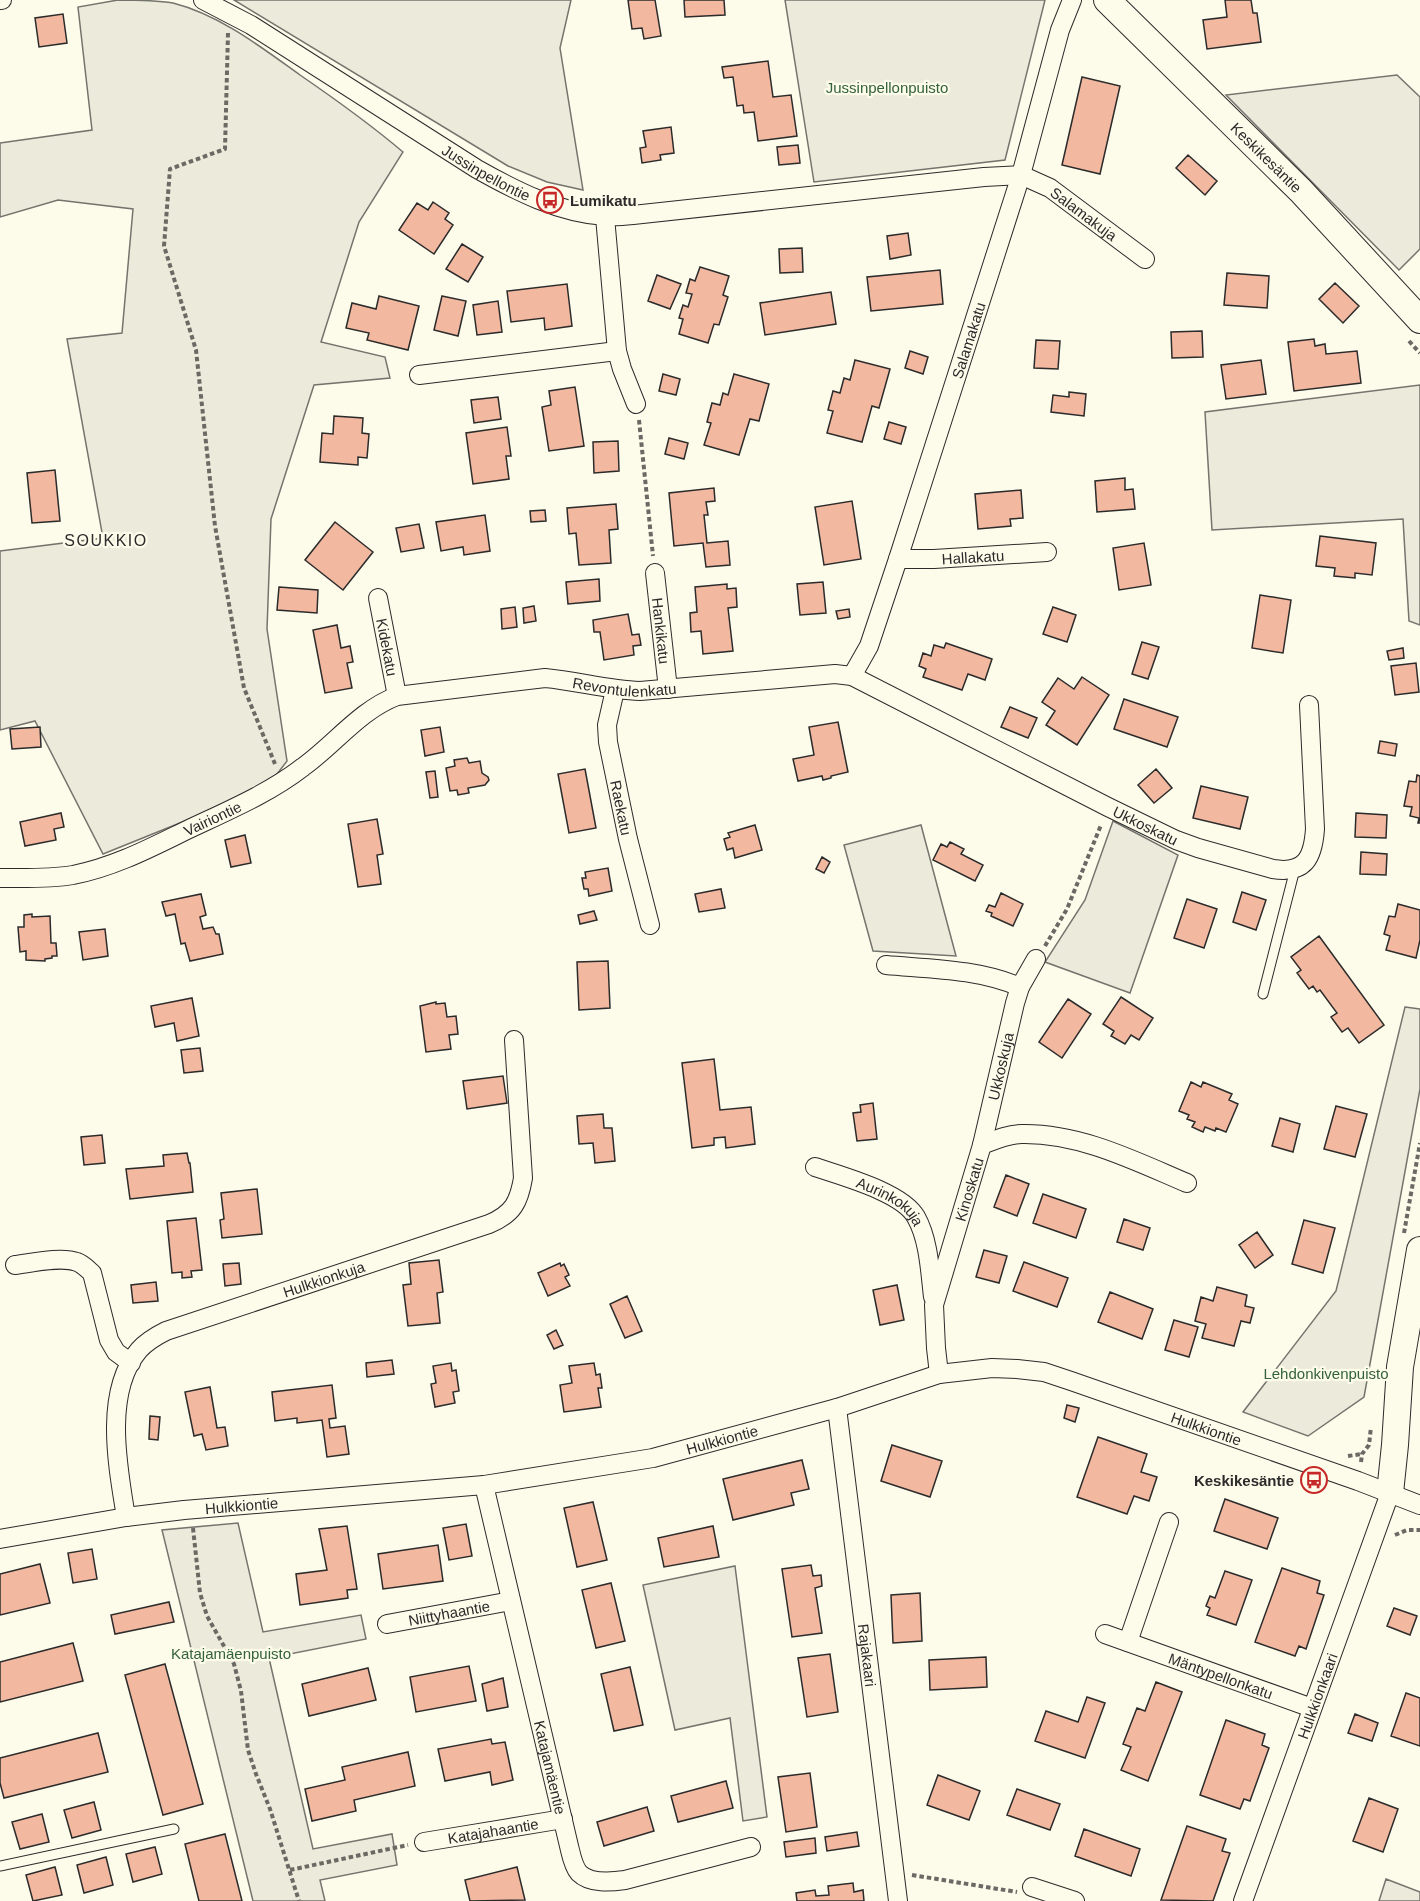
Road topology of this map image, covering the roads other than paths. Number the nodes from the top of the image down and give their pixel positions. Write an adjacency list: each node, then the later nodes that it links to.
1 (203, 0): 5 (street, Jussinpellontie)
2 (1072, 0): 4 (street, Salamakatu)
3 (1107, 0): 7 (street, Keskikesäntie)
4 (1021, 175): 5 (street, Jussinpellontie); 6 (street, Salamakuja); 12 (street, Salamakatu)
5 (605, 216): 8 (street)
6 (1145, 259)
7 (1420, 320)
8 (617, 351): 9 (street); 10 (street)
9 (419, 375)
10 (636, 404)
11 (1047, 552): 12 (street, Hallakatu)
12 (898, 559): 15 (street, Salamakatu)
13 (655, 573): 16 (street, Hankikatu)
14 (378, 598): 18 (street, Kidekatu)
15 (852, 676): 16 (street, Revontulenkatu); 20 (street, Ukkoskatu)
16 (668, 689): 17 (street, Revontulenkatu)
17 (615, 690): 18 (street, Revontulenkatu); 22 (street, Raekatu)
18 (397, 696): 21 (street, Vairiontie)
19 (1309, 705): 20 (street)
20 (1295, 869): 26 (lane)
21 (0, 878)
22 (650, 925)
23 (1036, 959): 25 (street, Ukkoskuja)
24 (886, 965): 25 (street)
25 (1020, 987): 28 (street, Ukkoskuja)
26 (1263, 994)
27 (514, 1040): 34 (street, Hulkkionkuja)
28 (982, 1145): 30 (street, Kinoskatu); 33 (street, Kinoskatu)
29 (815, 1167): 33 (street, Aurinkokuja)
30 (1187, 1183)
31 (1420, 1250): 38 (street)
32 (15, 1265): 34 (street)
33 (934, 1305): 35 (street, Kinoskatu)
34 (131, 1363): 40 (street, Hulkkionkuja)
35 (939, 1374): 36 (street, Hulkkiontie); 38 (street, Hulkkiontie)
36 (837, 1408): 37 (street, Hulkkiontie); 54 (street, Rajakaari)
37 (484, 1485): 40 (street, Hulkkiontie); 43 (street, Katajamäentie)
38 (1390, 1493): 39 (street, Hulkkiontie); 47 (street, Hulkkionkaari)
39 (1420, 1505)
40 (126, 1517): 42 (street, Hulkkiontie)
41 (1169, 1522): 46 (street)
42 (0, 1539)
43 (511, 1601): 44 (street, Niittyhaantie); 48 (street, Katajamäentie)
44 (387, 1624)
45 (1105, 1634): 46 (street, Mäntypellonkatu)
46 (1128, 1642): 47 (street, Mäntypellonkatu)
47 (1312, 1708): 56 (street, Hulkkionkaari)
48 (563, 1819): 50 (street, Katajahaantie); 51 (street, Katajamäentie)
49 (174, 1829): 52 (lane)
50 (424, 1842)
51 (751, 1847)
52 (0, 1866)
53 (1032, 1887): 55 (street)
54 (898, 1901)
55 (1075, 1901)
56 (1243, 1901)

